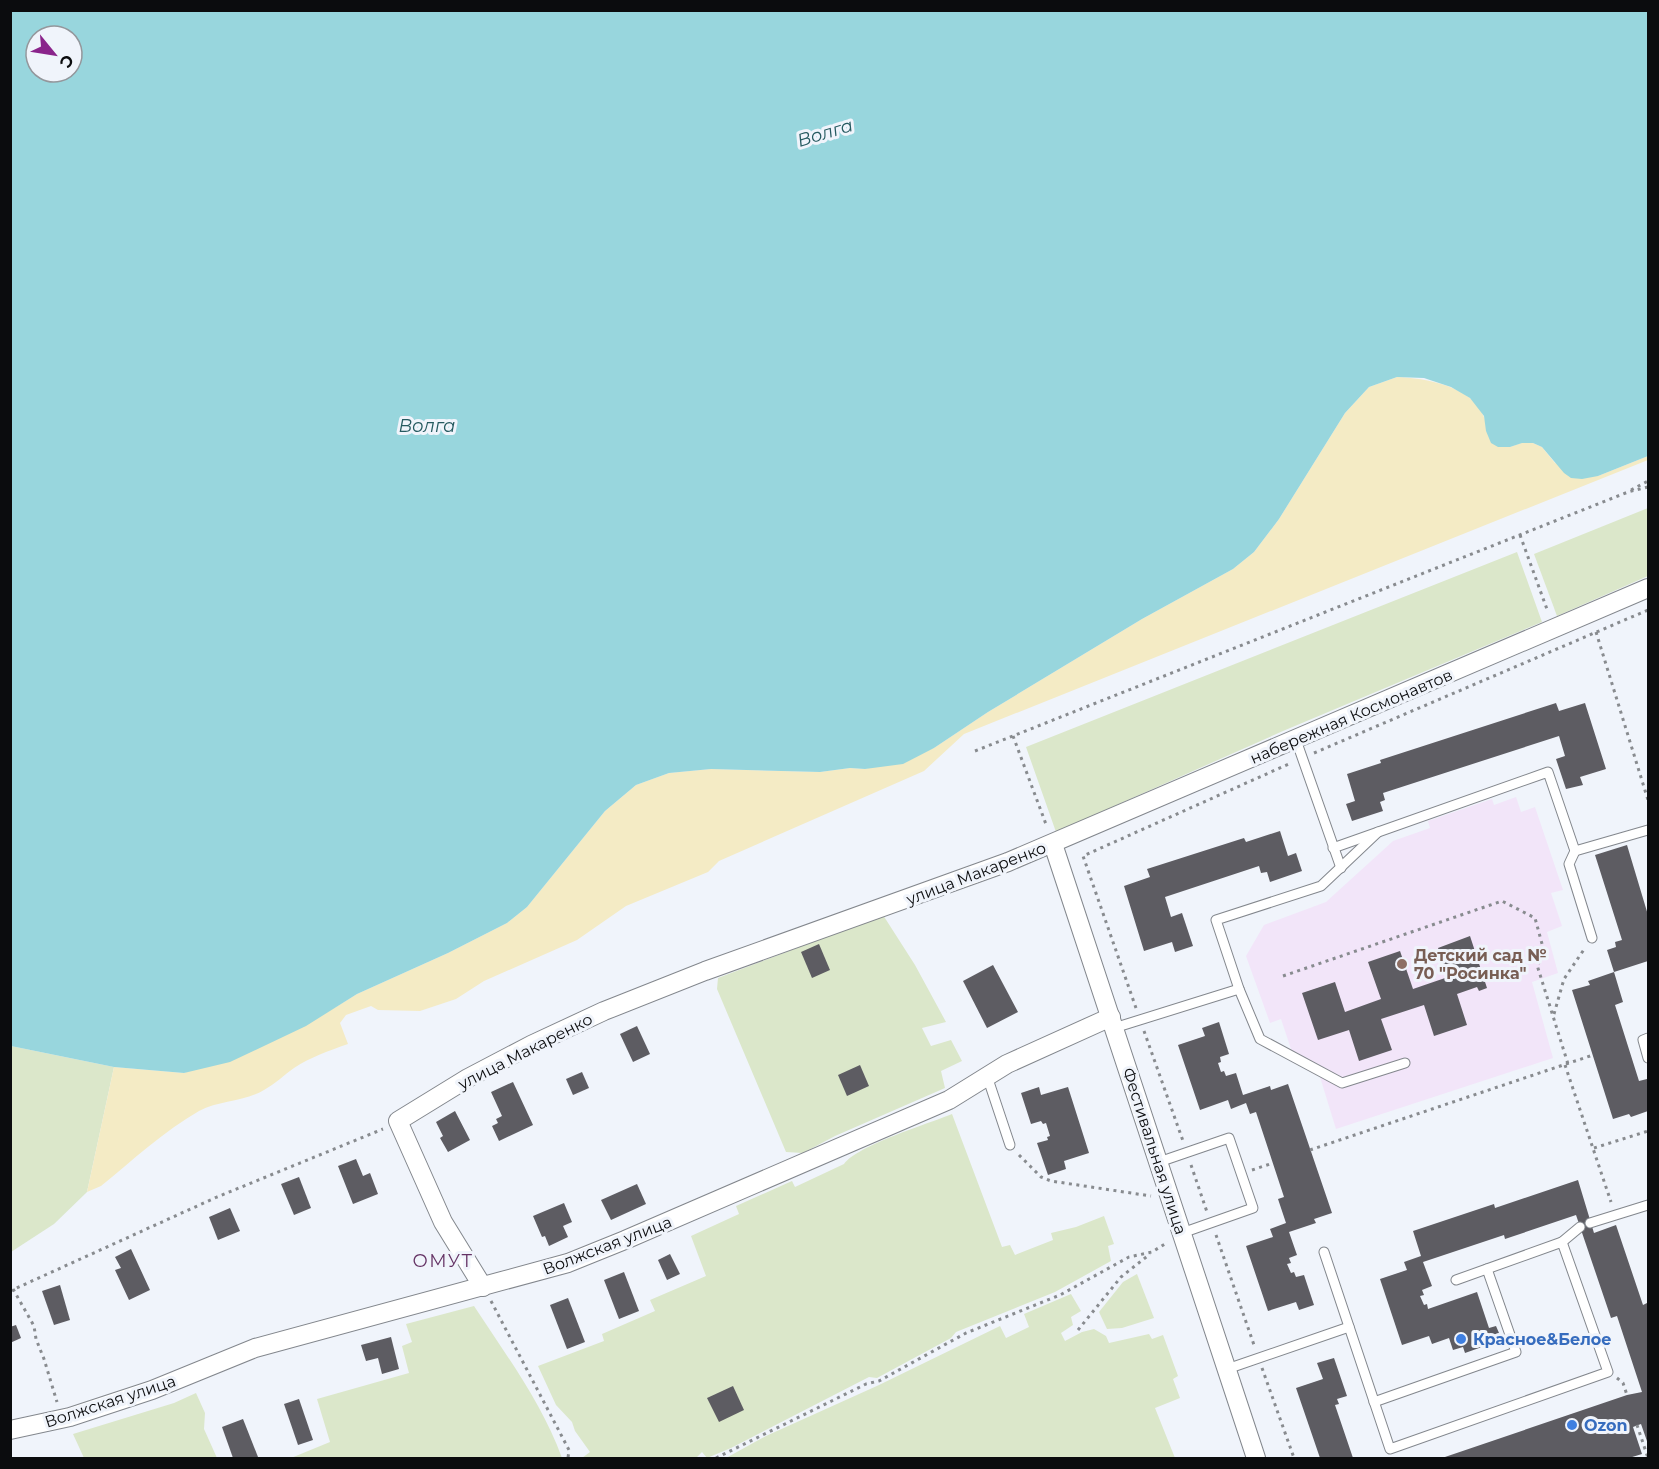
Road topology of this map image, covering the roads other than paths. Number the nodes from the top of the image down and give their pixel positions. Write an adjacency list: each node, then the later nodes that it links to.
1 (1648, 588): 2 (street, набережная Космонавтов)
2 (1296, 740): 5 (street, набережная Космонавтов); 6 (lane)
3 (1648, 830): 7 (lane)
4 (1378, 832): 6 (lane); 7 (lane); 8 (lane)
5 (1053, 844): 11 (street, Фестивальная улица); 26 (street, улица Макаренко)
6 (1334, 848): 8 (lane)
7 (1575, 851): 9 (lane)
8 (1341, 868): 10 (lane)
9 (1592, 938)
10 (1239, 989): 11 (lane); 14 (lane)
11 (1113, 1023): 15 (street, Волжская улица); 17 (street, Фестивальная улица)
12 (1648, 1038): 13 (lane)
13 (1648, 1058)
14 (1405, 1063)
15 (987, 1076): 16 (lane); 26 (street, Волжская улица)
16 (1010, 1145)
17 (1159, 1162): 21 (street, Фестивальная улица); 21 (lane)
18 (1648, 1205): 19 (lane)
19 (1590, 1223)
20 (1580, 1227): 22 (lane)
21 (1182, 1233): 28 (street, Фестивальная улица)
22 (1562, 1242): 24 (lane); 29 (lane)
23 (1324, 1252): 27 (lane)
24 (1487, 1269): 25 (lane); 29 (lane)
25 (1456, 1280)
26 (483, 1287): 30 (street, Волжская улица)
27 (1349, 1328): 28 (lane); 29 (lane)
28 (1227, 1369): 31 (street, Фестивальная улица)
29 (1374, 1402)
30 (10, 1430)
31 (1256, 1458)

